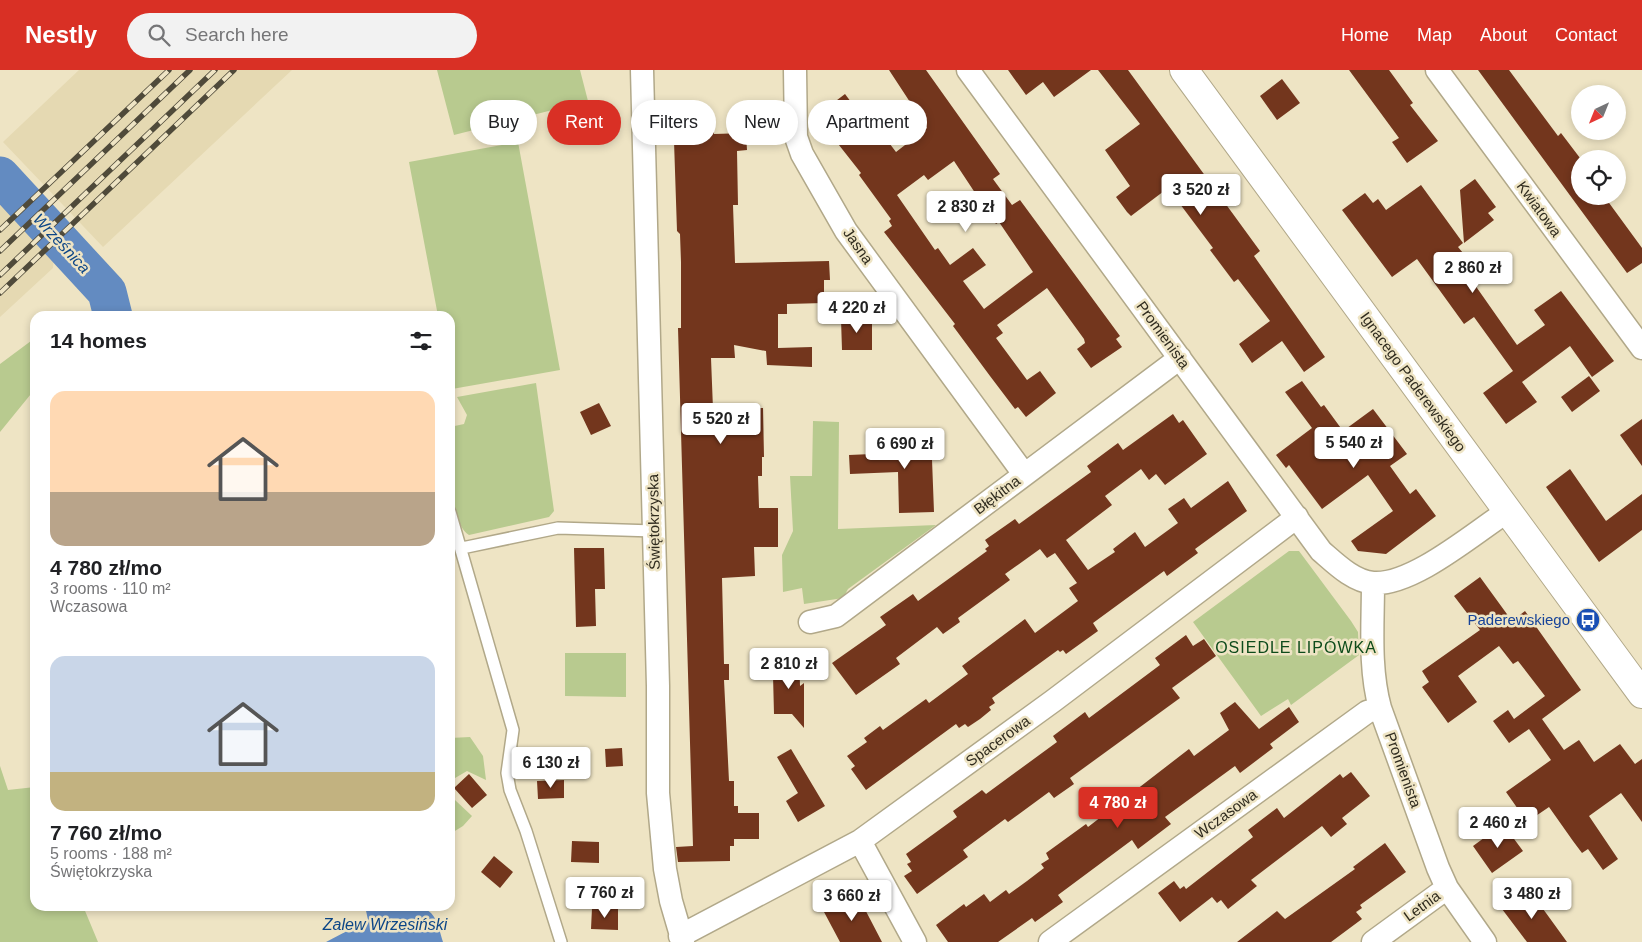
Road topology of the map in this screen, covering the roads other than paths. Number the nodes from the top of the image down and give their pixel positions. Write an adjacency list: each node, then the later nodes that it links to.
1 (642, 70): 12 (street, Świętokrzyska)
2 (794, 70): 8 (street, Jasna)
3 (968, 70): 7 (street, Promienista)
4 (1184, 70): 9 (street, Ignacego Paderewskiego)
5 (1437, 70): 6 (street, Kwiatowa)
6 (1642, 348)
7 (1180, 358): 8 (street, Błękitna); 10 (street, Promienista)
8 (1024, 474): 15 (street, Błękitna)
9 (1508, 510): 14 (street, Promienista); 16 (street, Ignacego Paderewskiego)
10 (1297, 517): 14 (street, Promienista); 18 (street, Spacerowa)
11 (455, 527): 13 (lane)
12 (654, 531): 13 (lane); 20 (street, Świętokrzyska)
13 (462, 548): 21 (lane)
14 (1372, 583): 17 (street, Promienista)
15 (810, 622)
16 (1642, 694)
17 (1380, 708): 19 (street, Promienista); 23 (street, Wczasowa)
18 (860, 841): 20 (street, Spacerowa); 22 (street)
19 (1447, 888): 24 (street, Letnia); 25 (street, Promienista)
20 (681, 939)
21 (562, 942)
22 (915, 942)
23 (1050, 942)
24 (1374, 942)
25 (1485, 942)

